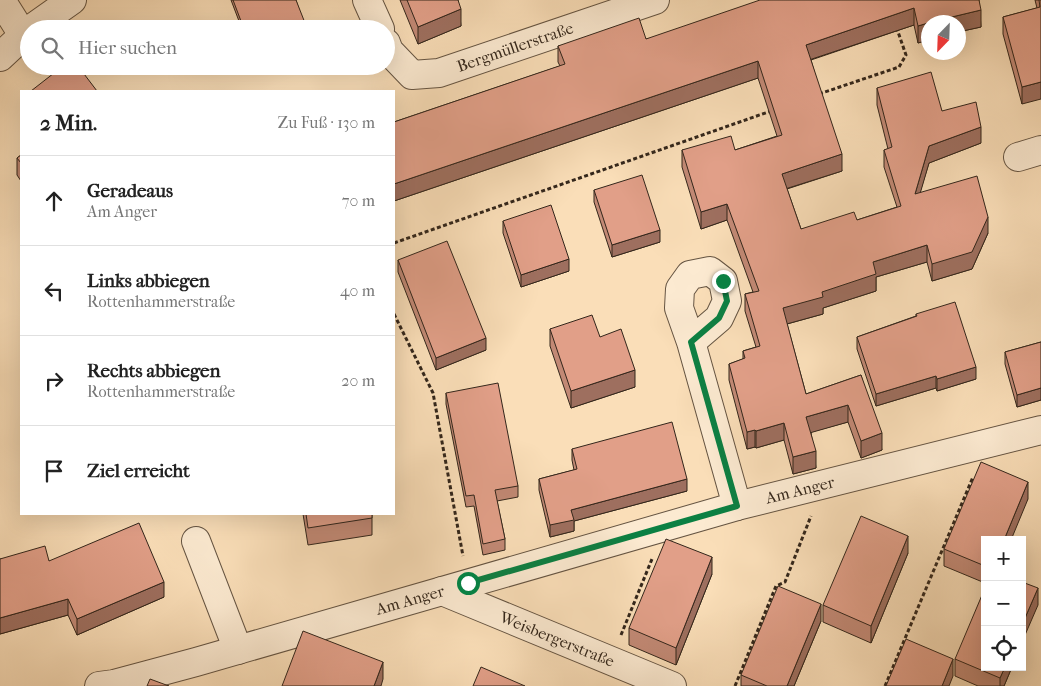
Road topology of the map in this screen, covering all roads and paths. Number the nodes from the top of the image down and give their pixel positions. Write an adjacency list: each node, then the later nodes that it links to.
1 (1, 0): 7 (street)
2 (72, 0): 5 (street)
3 (367, 0): 6 (street)
4 (655, 0): 10 (street, Bergmüllerstraße)
5 (44, 20)
6 (376, 20)
7 (20, 22)
8 (897, 28): 12 (path)
9 (20, 38): 11 (street)
10 (395, 56)
11 (0, 57)
12 (814, 96)
13 (776, 109): 14 (path)
14 (395, 243)
15 (395, 316): 23 (path)
16 (691, 342): 20 (street)
17 (1041, 430): 18 (street, Am Anger)
18 (980, 445): 19 (street, Am Anger); 30 (path)
19 (804, 489): 20 (street, Am Anger); 29 (path)
20 (737, 506): 21 (street, Am Anger)
21 (655, 530): 23 (street, Am Anger); 26 (path)
22 (196, 541): 25 (street)
23 (468, 583): 24 (street, Am Anger)
24 (442, 591): 25 (street, Am Anger); 26 (street, Weisbergerstraße)
25 (238, 650): 27 (street, Am Anger)
26 (610, 661): 28 (street, Weisbergerstraße)
27 (99, 686)
28 (672, 686)
29 (736, 686)
30 (885, 686)

